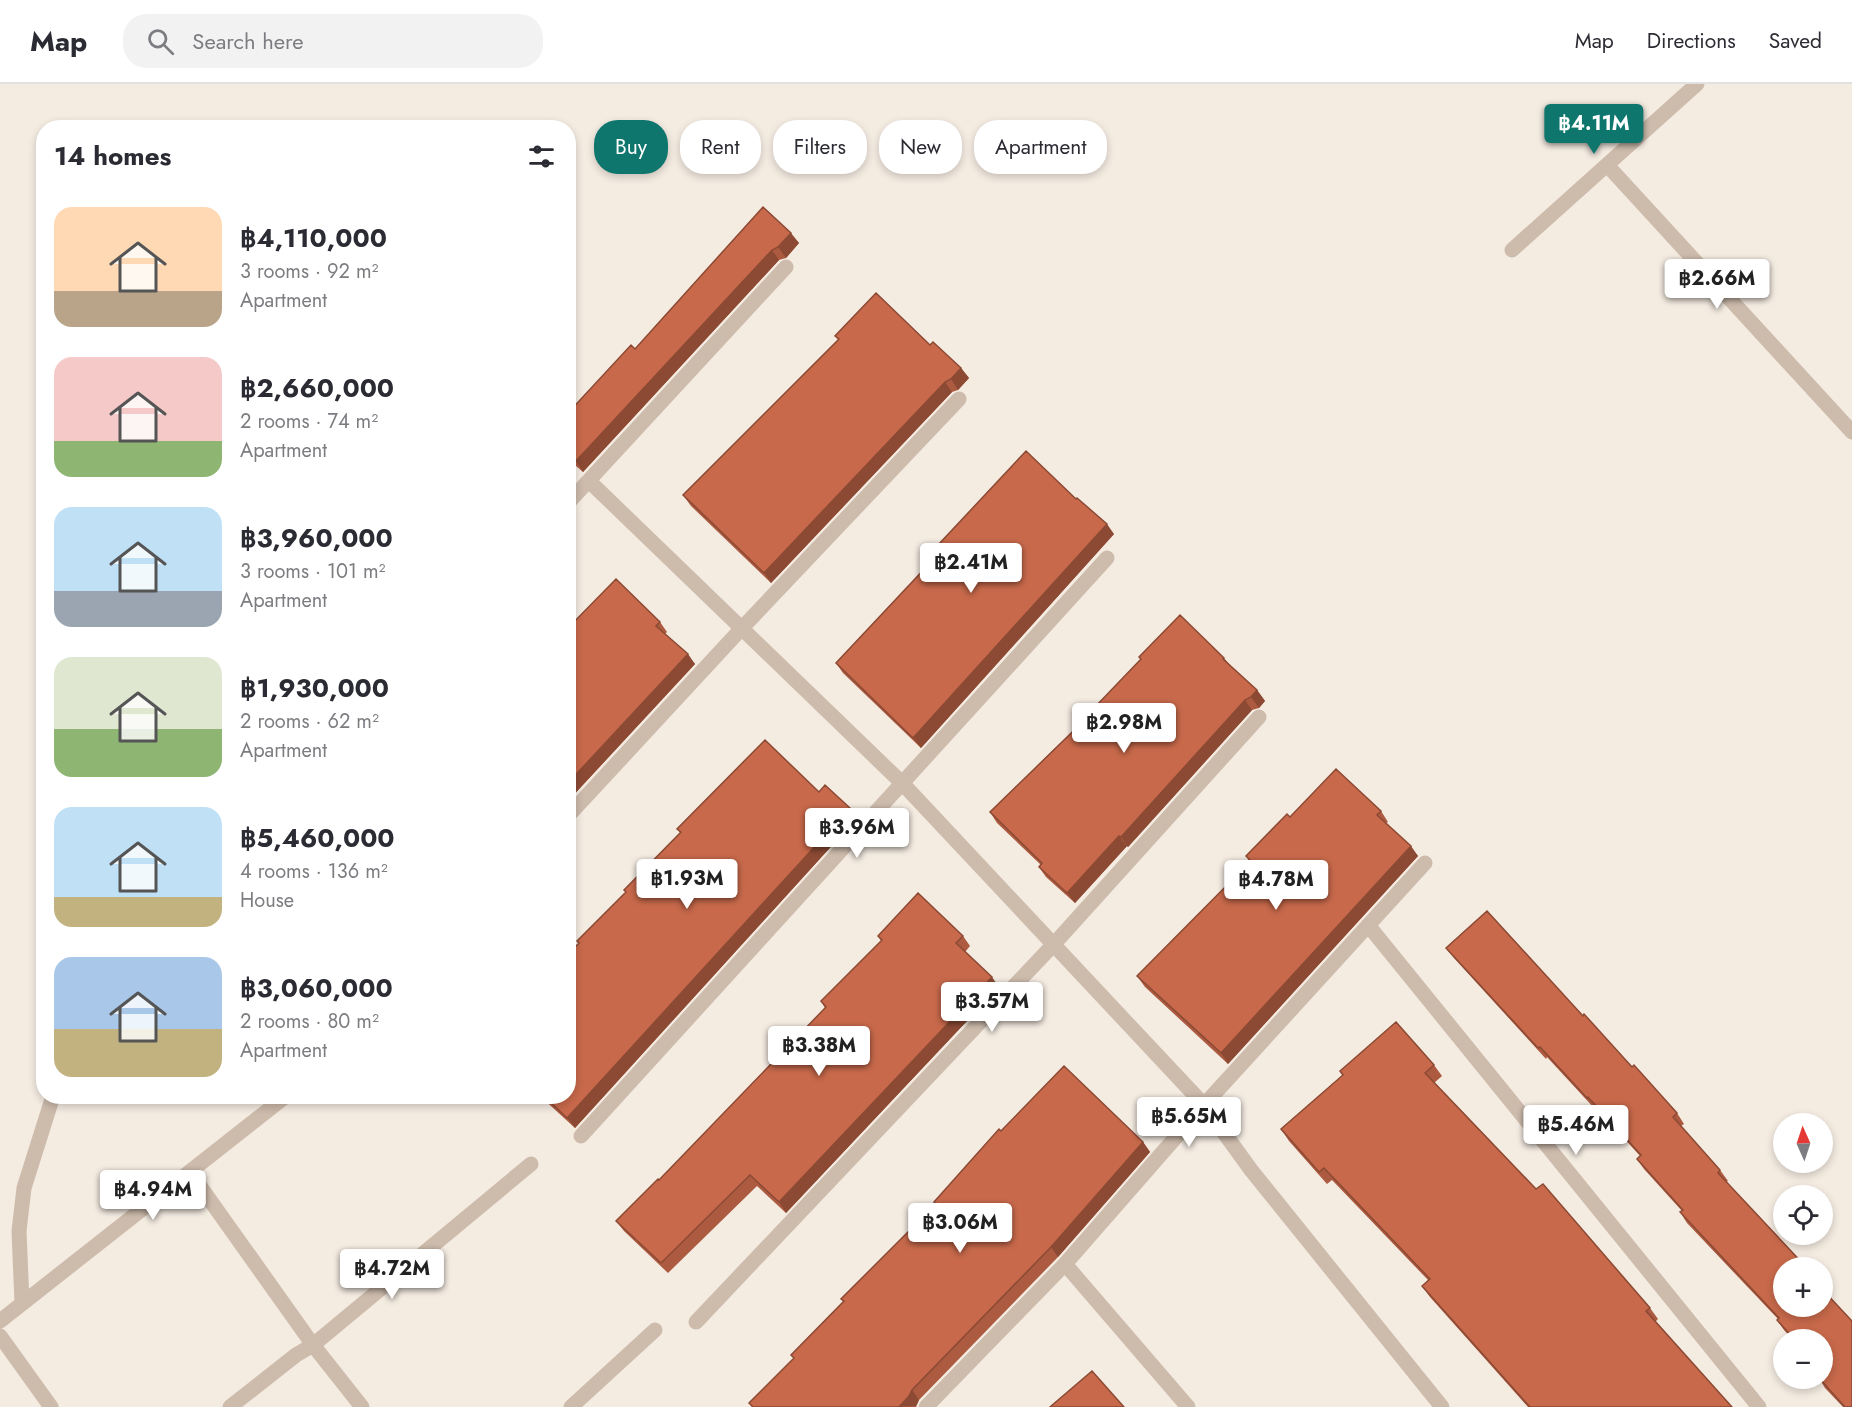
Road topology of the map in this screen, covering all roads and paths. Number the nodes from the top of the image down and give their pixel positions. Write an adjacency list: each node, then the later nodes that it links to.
1 (1697, 84): 2 (street)
2 (1607, 165): 3 (street); 6 (street)
3 (1512, 250)
4 (786, 267): 7 (street)
5 (958, 399): 10 (street)
6 (1852, 432)
7 (589, 481): 8 (street); 10 (street)
8 (576, 495)
9 (1107, 558): 12 (street)
10 (742, 628): 12 (street); 13 (street)
11 (1259, 717): 16 (street)
12 (903, 784): 16 (street); 20 (street)
13 (576, 807)
14 (1425, 862): 15 (street)
15 (1368, 925): 19 (street); 37 (street)
16 (1054, 944): 19 (street); 26 (street)
17 (50, 1104): 24 (street)
18 (276, 1104): 22 (street)
19 (1204, 1105): 23 (street); 36 (street)
20 (581, 1136)
21 (531, 1164): 29 (street)
22 (190, 1172): 24 (street); 29 (street)
23 (1065, 1264): 34 (street); 35 (street)
24 (22, 1303): 25 (street)
25 (0, 1321)
26 (696, 1322)
27 (655, 1330): 33 (street)
28 (0, 1336): 30 (street)
29 (313, 1345): 31 (street); 32 (street)
30 (51, 1407)
31 (230, 1407)
32 (363, 1407)
33 (571, 1407)
34 (926, 1407)
35 (1188, 1407)
36 (1442, 1407)
37 (1758, 1407)

